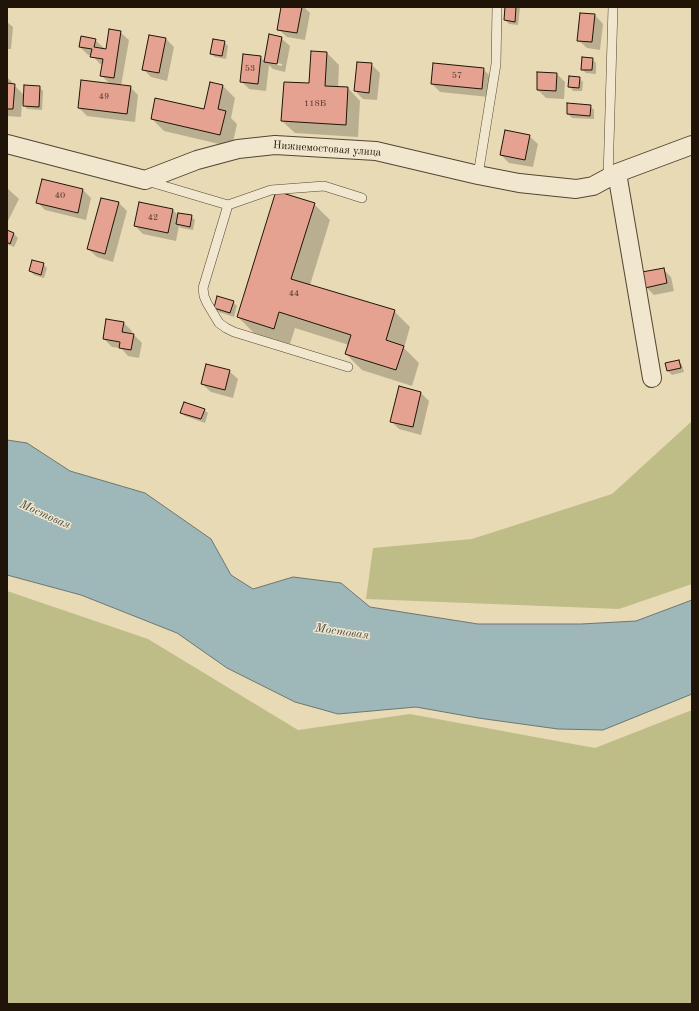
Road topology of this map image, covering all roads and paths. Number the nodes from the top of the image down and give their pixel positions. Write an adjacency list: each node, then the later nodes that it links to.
1 (497, 7): 5 (lane)
2 (613, 7): 6 (lane)
3 (7, 144): 7 (street)
4 (692, 145): 6 (street, Нижнемостовая улица)
5 (478, 175): 6 (street, Нижнемостовая улица); 7 (street, Нижнемостовая улица)
6 (613, 176): 11 (street)
7 (145, 180): 9 (lane)
8 (362, 198): 9 (lane)
9 (228, 205): 10 (lane)
10 (348, 367)
11 (652, 378)

